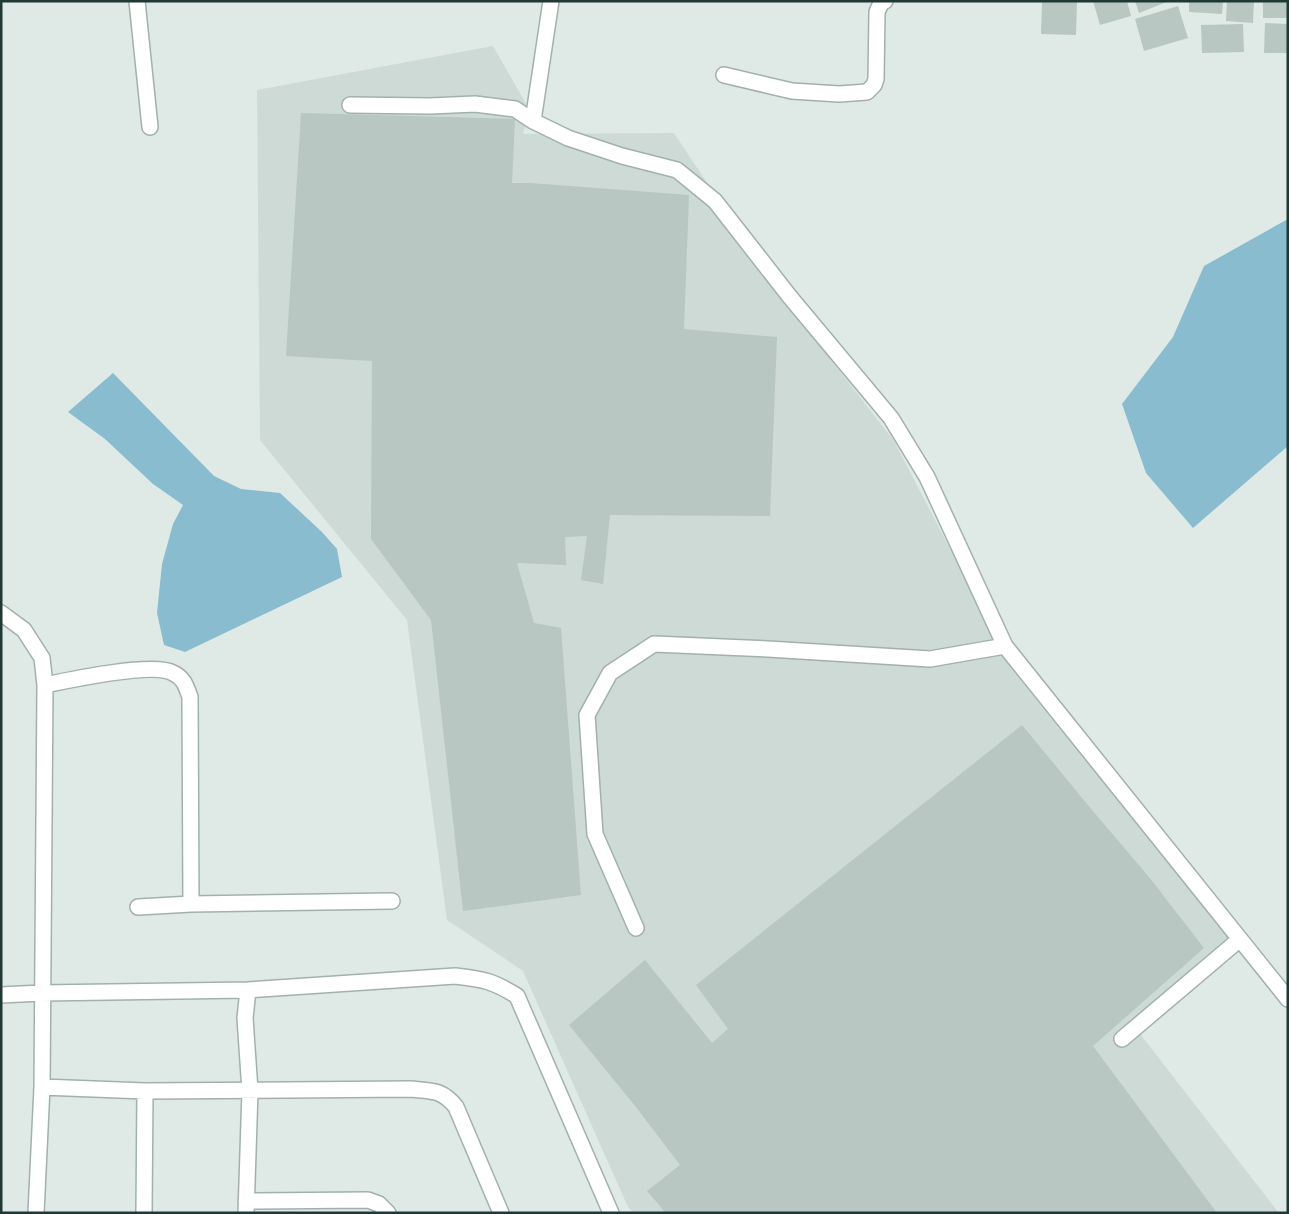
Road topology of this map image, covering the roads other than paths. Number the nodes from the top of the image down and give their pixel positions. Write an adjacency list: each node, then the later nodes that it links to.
1 (137, 1): 7 (street)
2 (551, 1): 6 (street)
3 (885, 1): 4 (street)
4 (724, 75)
5 (350, 105): 6 (street)
6 (533, 121): 9 (street)
7 (150, 127)
8 (1, 613): 10 (street)
9 (1005, 646): 14 (street); 15 (street)
10 (45, 685): 12 (street); 17 (street)
11 (392, 901): 12 (street)
12 (191, 904): 13 (street)
13 (138, 907)
14 (636, 928)
15 (1240, 939): 19 (street); 20 (street)
16 (248, 990): 17 (street); 22 (street); 29 (street)
17 (41, 993): 18 (street); 21 (street)
18 (1, 995)
19 (1288, 999)
20 (1122, 1040)
21 (42, 1087): 23 (street); 25 (street)
22 (250, 1090): 23 (street); 24 (street); 28 (street)
23 (145, 1091): 26 (street)
24 (246, 1207): 27 (street)
25 (36, 1213)
26 (144, 1213)
27 (388, 1213)
28 (501, 1213)
29 (611, 1213)

